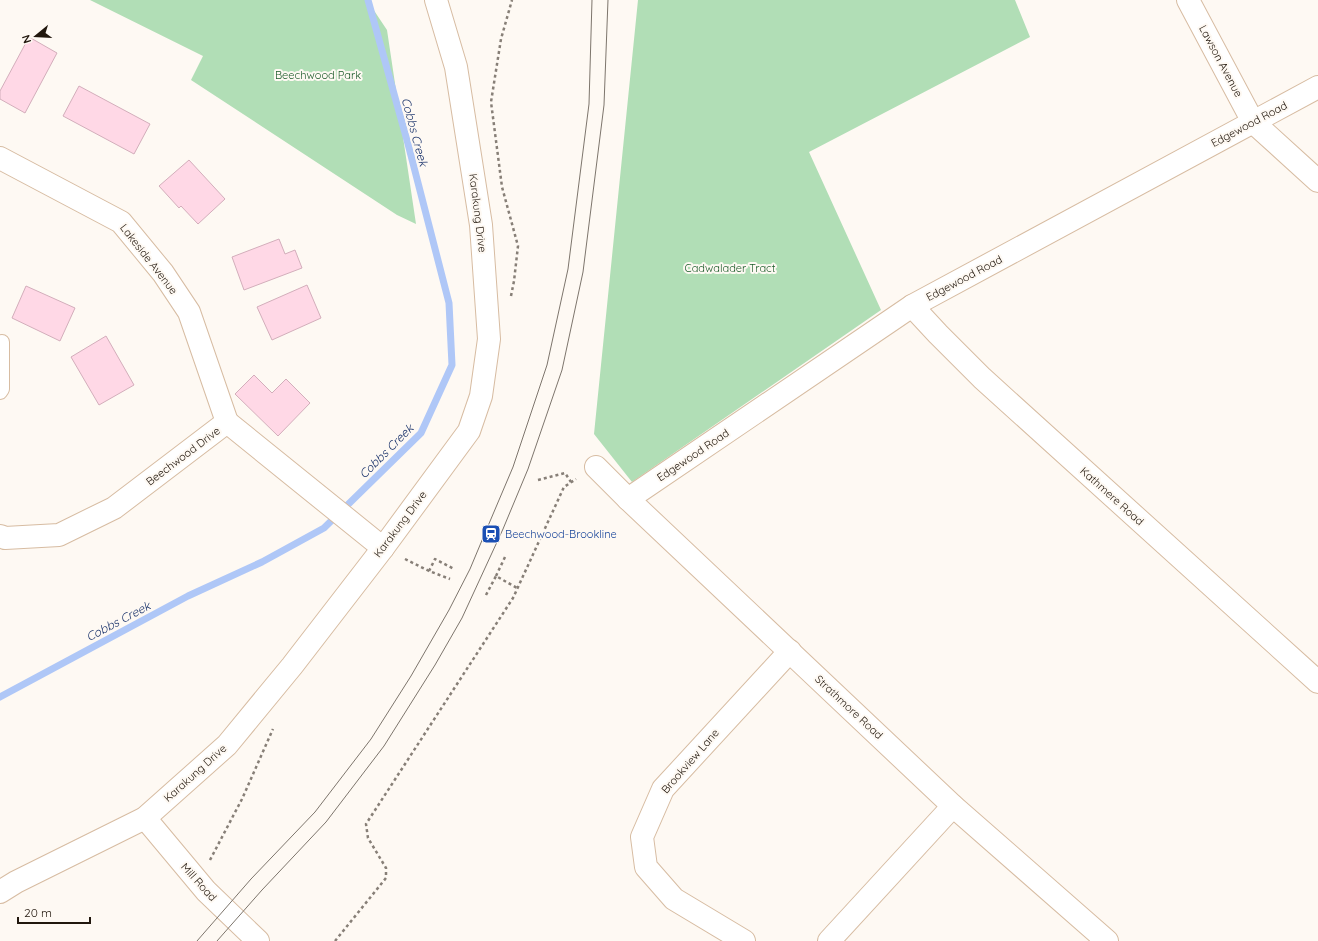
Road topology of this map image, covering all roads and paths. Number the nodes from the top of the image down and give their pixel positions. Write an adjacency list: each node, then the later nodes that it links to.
1 (436, 0): 16 (street, Karakung Drive)
2 (1188, 0): 4 (street, Lawson Avenue)
3 (1318, 87): 4 (street, Edgewood Road)
4 (1253, 122): 6 (street, Lawson Avenue); 7 (street, Edgewood Road)
5 (0, 158): 10 (street, Lakeside Avenue)
6 (1318, 181)
7 (912, 306): 14 (street, Edgewood Road); 24 (street, Kathmere Road)
8 (2, 342): 9 (lane)
9 (0, 392)
10 (227, 422): 15 (street, Beechwood Drive); 16 (street, Beechwood Drive)
11 (596, 467): 13 (path); 14 (street, Strathmore Road)
12 (538, 480): 13 (path)
13 (571, 482): 21 (path)
14 (628, 498): 23 (street, Strathmore Road)
15 (0, 536)
16 (383, 548): 27 (street, Karakung Drive)
17 (505, 557): 19 (path)
18 (454, 569): 20 (path)
19 (496, 576): 21 (path); 22 (path)
20 (450, 579)
21 (517, 588): 31 (path)
22 (486, 595)
23 (790, 651): 26 (street, Strathmore Road); 32 (street, Brookview Lane)
24 (1318, 682)
25 (274, 727): 28 (path)
26 (953, 806): 33 (street); 34 (street, Strathmore Road)
27 (146, 818): 29 (street, Karakung Drive); 30 (street, Mill Road)
28 (208, 864)
29 (0, 892)
30 (258, 941)
31 (335, 941)
32 (744, 941)
33 (829, 941)
34 (1107, 941)

